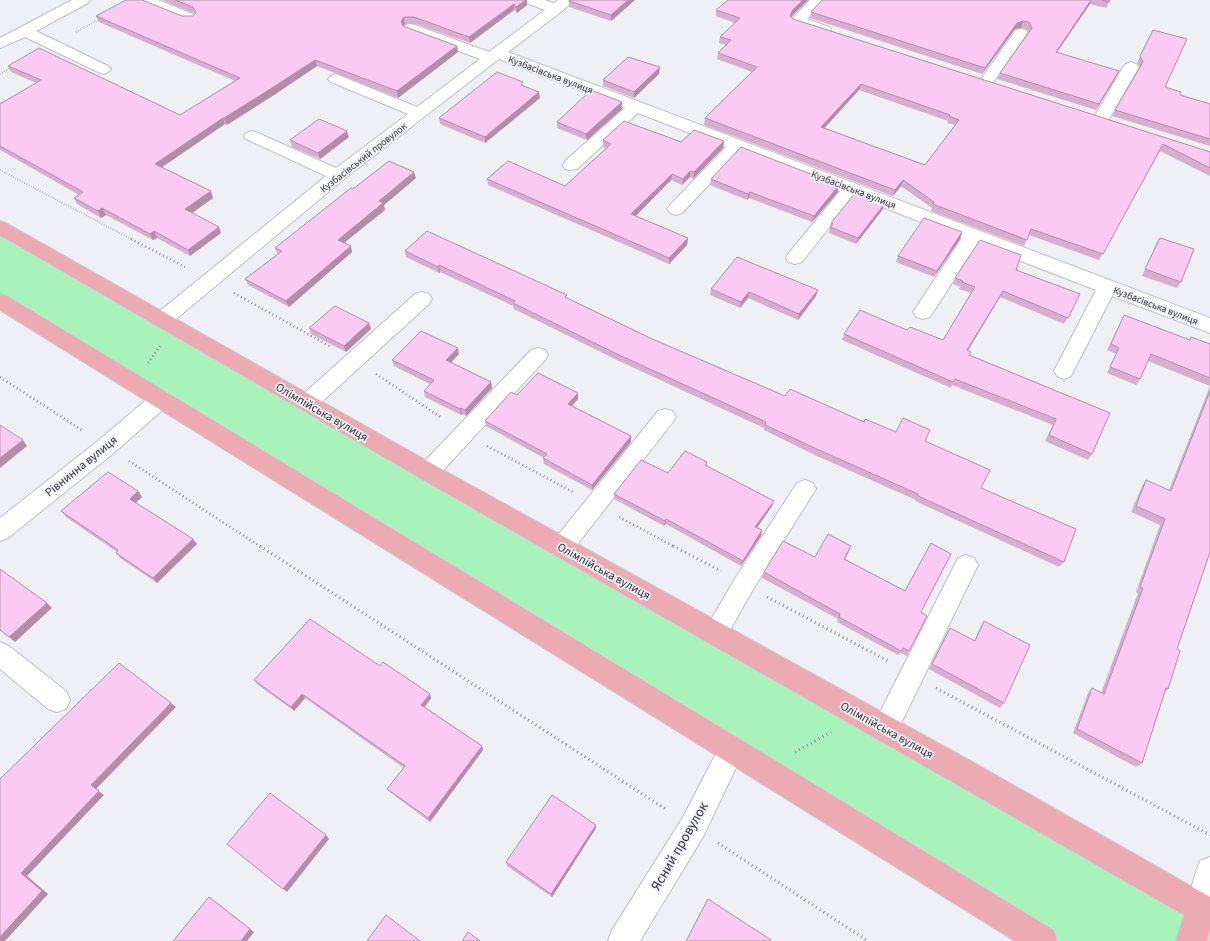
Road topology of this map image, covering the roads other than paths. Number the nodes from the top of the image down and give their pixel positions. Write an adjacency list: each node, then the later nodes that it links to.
1 (83, 0): 8 (street)
2 (146, 0): 6 (street)
3 (530, 0): 5 (street)
4 (818, 0): 9 (street)
5 (561, 4): 12 (street, Кузбасівський провулок)
6 (190, 18)
7 (410, 28): 12 (street, Кузбасівська вулиця)
8 (25, 31): 11 (street); 14 (street)
9 (835, 33)
10 (1021, 34): 15 (street)
11 (0, 44)
12 (494, 56): 17 (street, Кузбасівська вулиця); 18 (street, Кузбасівський провулок)
13 (1131, 67): 19 (street)
14 (103, 69)
15 (971, 77)
16 (336, 78): 18 (street)
17 (636, 106): 21 (street, Кузбасівська вулиця); 22 (street)
18 (419, 113): 23 (street, Кузбасівський провулок)
19 (1101, 119)
20 (252, 136): 23 (street)
21 (737, 145): 24 (street, Кузбасівська вулиця); 25 (street)
22 (571, 165)
23 (338, 175): 33 (street, Кузбасівський провулок)
24 (851, 188): 27 (street, Кузбасівська вулиця); 28 (street)
25 (676, 209)
26 (0, 227): 33 (main road, Олімпійська вулиця)
27 (973, 235): 29 (street, Кузбасівська вулиця); 32 (street)
28 (795, 258)
29 (1107, 286): 34 (street, Кузбасівська вулиця); 36 (street)
30 (422, 299): 38 (street)
31 (0, 301): 37 (main road)
32 (923, 312)
33 (163, 319): 38 (main road, Олімпійська вулиця)
34 (1210, 326)
35 (538, 355): 40 (street)
36 (1064, 371)
37 (161, 398): 42 (street, Рівнинна вулиця); 49 (main road)
38 (307, 403): 40 (main road, Олімпійська вулиця)
39 (665, 417): 43 (street)
40 (428, 472): 43 (main road, Олімпійська вулиця)
41 (805, 489): 45 (street)
42 (0, 531)
43 (562, 547): 45 (main road, Олімпійська вулиця)
44 (966, 565): 48 (street)
45 (715, 633): 48 (main road, Олімпійська вулиця)
46 (0, 654): 47 (street)
47 (56, 700)
48 (885, 729): 51 (main road, Олімпійська вулиця)
49 (732, 749): 52 (street, Ясний провулок); 53 (main road)
50 (1210, 871): 51 (street)
51 (1205, 911): 54 (main road)
52 (623, 941)
53 (1042, 941)
54 (1191, 941)

